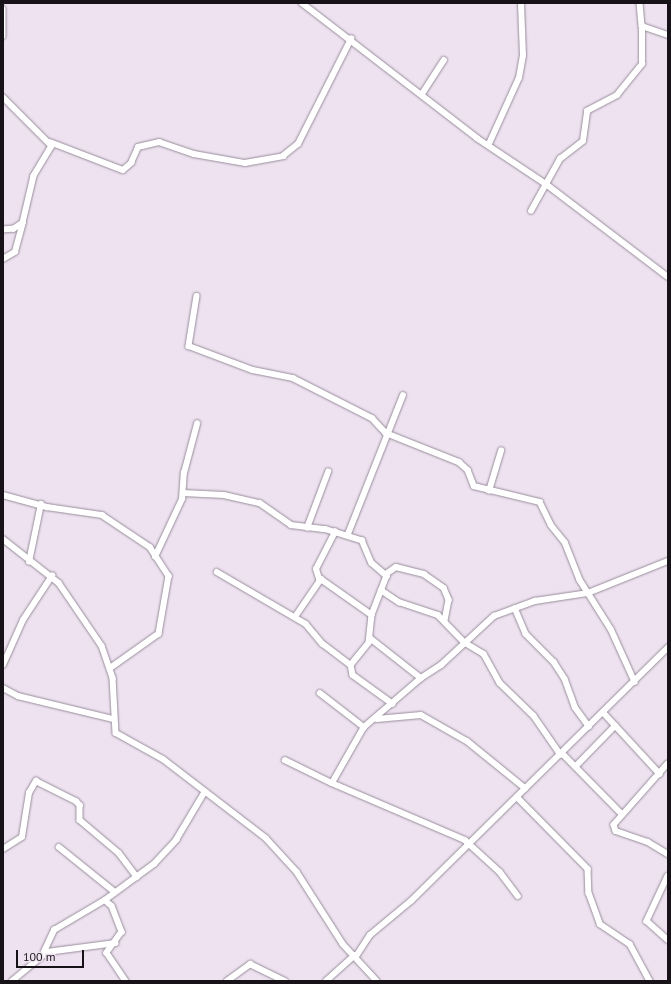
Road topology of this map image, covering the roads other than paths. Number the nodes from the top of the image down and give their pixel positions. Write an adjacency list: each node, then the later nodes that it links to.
1 (302, 3): 8 (street)
2 (521, 3): 13 (street)
3 (640, 3): 5 (street)
4 (3, 9): 7 (street)
5 (642, 26): 6 (street); 14 (street)
6 (668, 35)
7 (3, 36)
8 (351, 39): 10 (street); 12 (street)
9 (444, 60): 10 (street)
10 (422, 94): 13 (street)
11 (3, 97): 12 (street)
12 (50, 142): 16 (street)
13 (489, 144): 14 (street)
14 (546, 184): 15 (street); 19 (street)
15 (531, 211)
16 (23, 223): 17 (street); 18 (street)
17 (3, 230)
18 (3, 259)
19 (668, 277)
20 (197, 296): 23 (street)
21 (403, 395): 23 (street)
22 (197, 424): 27 (street)
23 (386, 433): 26 (street); 32 (street)
24 (501, 451): 26 (street)
25 (328, 472): 30 (street)
26 (489, 491): 42 (street)
27 (183, 493): 30 (street); 34 (street)
28 (3, 495): 29 (street)
29 (41, 504): 34 (street); 36 (street)
30 (307, 528): 31 (street)
31 (335, 532): 32 (street); 40 (street)
32 (348, 534): 38 (street)
33 (3, 539): 36 (street)
34 (155, 557): 52 (street)
35 (668, 561): 42 (street)
36 (29, 562): 39 (street)
37 (217, 572): 45 (street)
38 (386, 574): 41 (street); 46 (street)
39 (52, 576): 50 (street); 52 (street)
40 (319, 579): 44 (street); 45 (street)
41 (381, 590): 44 (street); 46 (street)
42 (588, 593): 43 (street); 54 (street)
43 (515, 608): 48 (street); 61 (street)
44 (372, 615): 47 (street)
45 (295, 616): 51 (street)
46 (445, 621): 48 (street)
47 (370, 638): 51 (street); 53 (street)
48 (464, 642): 53 (street); 64 (street)
49 (668, 648): 54 (street)
50 (3, 665)
51 (351, 665): 57 (street)
52 (111, 668): 59 (street)
53 (421, 678): 57 (street)
54 (635, 682): 58 (street)
55 (3, 688): 59 (street)
56 (320, 693): 63 (street)
57 (393, 704): 60 (street)
58 (604, 712): 61 (street); 62 (street)
59 (113, 719): 71 (street)
60 (377, 719): 63 (street); 70 (street)
61 (589, 726): 64 (street)
62 (616, 726): 67 (street); 68 (street)
63 (364, 727): 69 (street)
64 (561, 754): 67 (street); 70 (street)
65 (285, 760): 69 (street)
66 (668, 764): 68 (street)
67 (576, 766): 73 (street)
68 (660, 774): 73 (street)
69 (332, 783): 74 (street)
70 (525, 788): 72 (street)
71 (204, 793): 79 (street); 86 (street)
72 (517, 797): 74 (street); 93 (street)
73 (622, 814): 77 (street)
74 (468, 845): 81 (street); 86 (street)
75 (59, 847): 80 (street)
76 (3, 849): 79 (street)
77 (668, 854)
78 (668, 876): 83 (street)
79 (137, 877): 80 (street)
80 (115, 892): 82 (street)
81 (518, 896)
82 (105, 900): 84 (street); 85 (street)
83 (668, 940)
84 (115, 943): 85 (street); 88 (street)
85 (42, 956): 87 (street)
86 (355, 957): 91 (street); 92 (street)
87 (12, 981)
88 (126, 981)
89 (227, 981): 90 (street)
90 (285, 981)
91 (326, 981)
92 (377, 981)
93 (650, 981)

